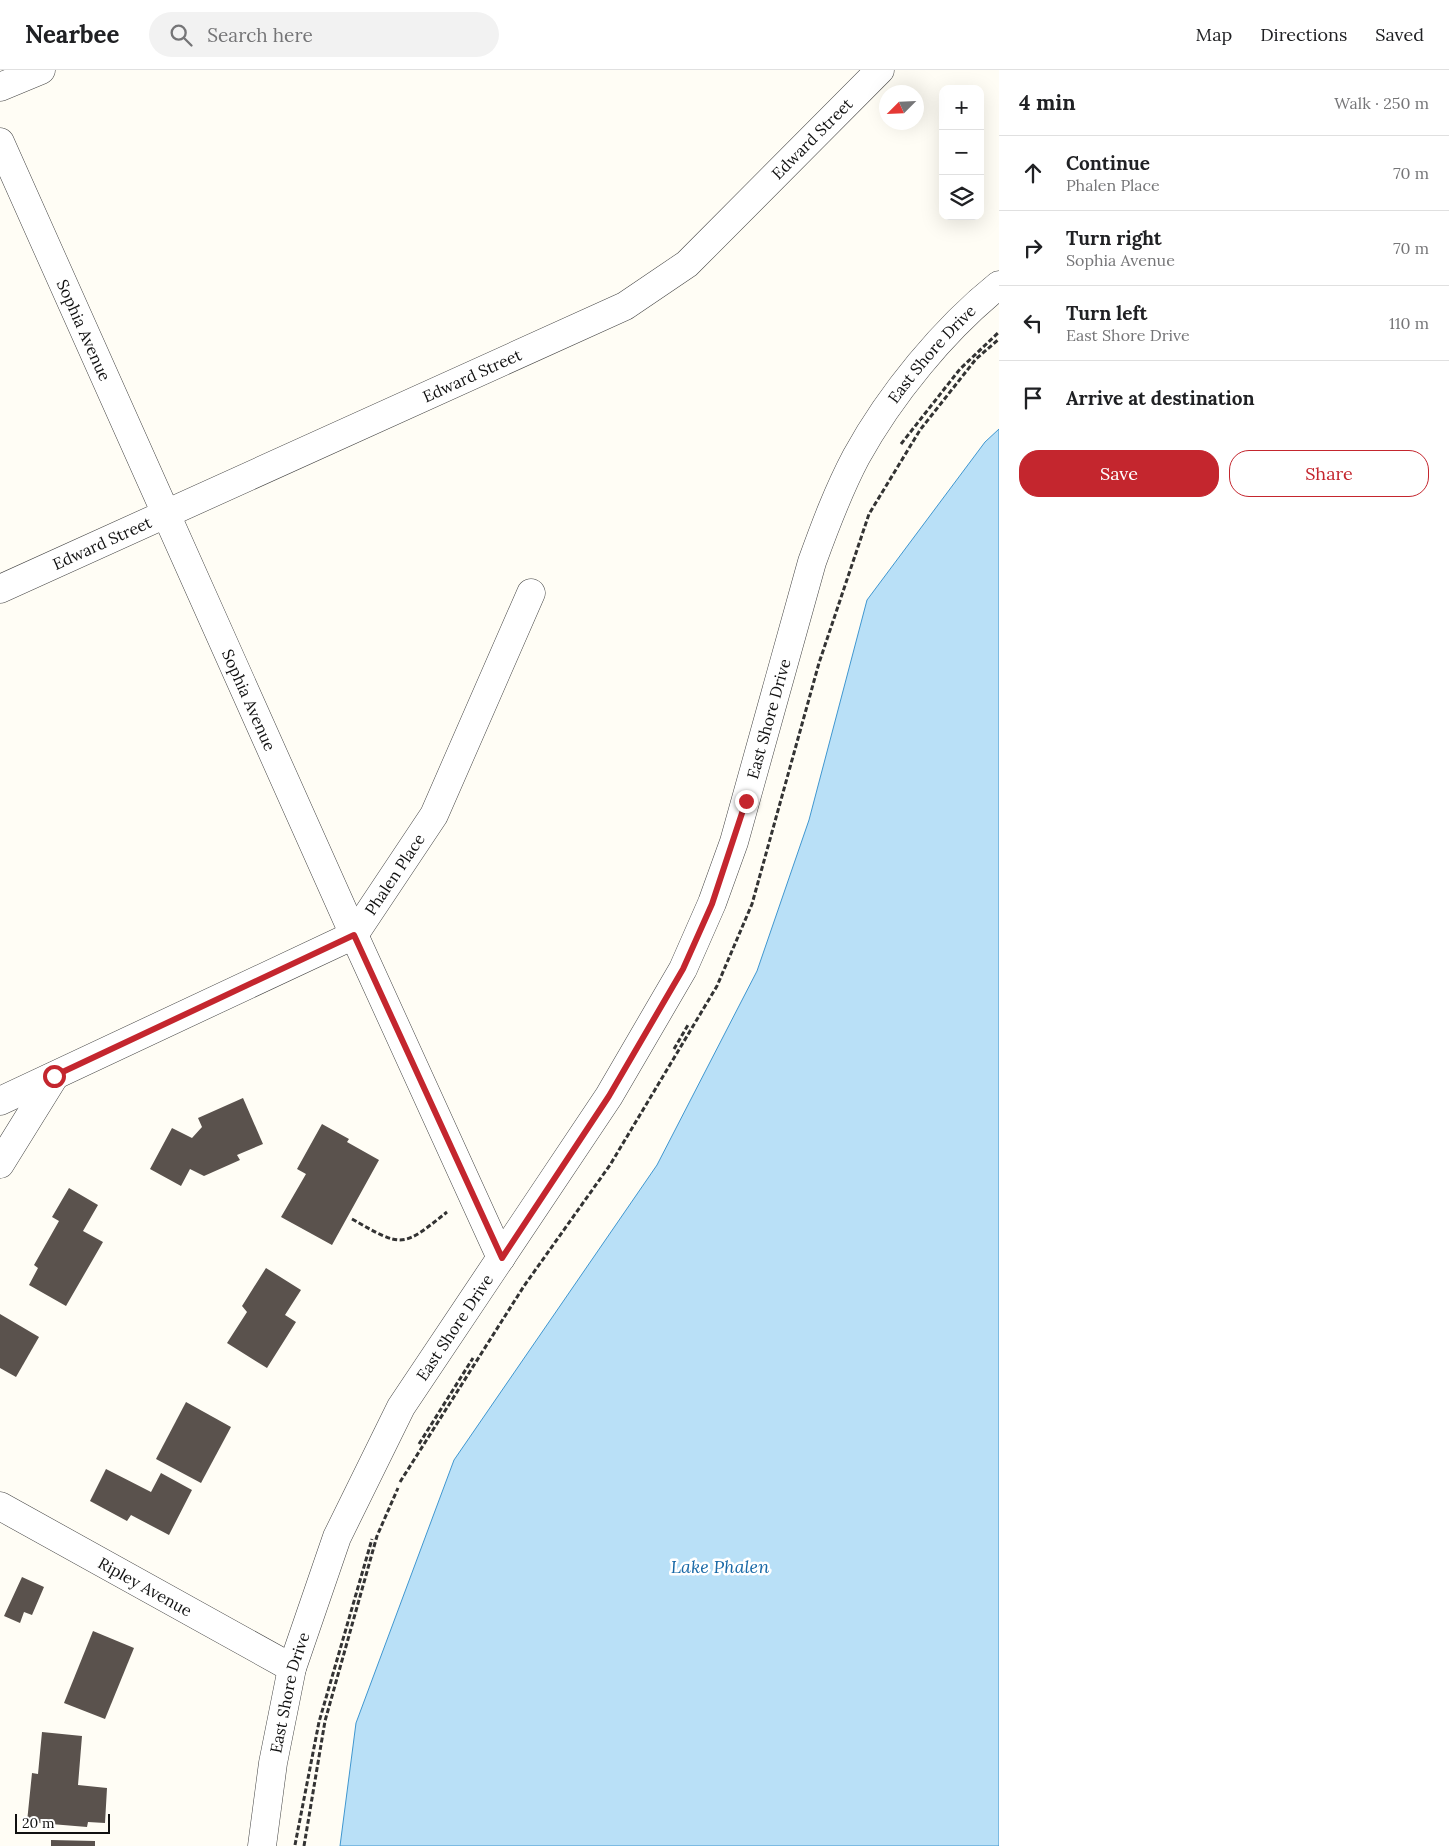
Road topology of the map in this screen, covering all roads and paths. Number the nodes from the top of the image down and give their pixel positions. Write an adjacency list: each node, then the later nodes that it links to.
1 (41, 70): 3 (street)
2 (880, 70): 6 (street, Edward Street)
3 (0, 87)
4 (0, 142): 6 (street, Sophia Avenue)
5 (999, 285): 15 (street, East Shore Drive)
6 (167, 515): 7 (street, Edward Street); 9 (street, Sophia Avenue)
7 (0, 589)
8 (531, 593): 9 (street, Phalen Place)
9 (354, 935): 10 (street); 15 (street, Sophia Avenue)
10 (54, 1076): 11 (street); 12 (street)
11 (0, 1101)
12 (0, 1164)
13 (452, 1208): 14 (path)
14 (352, 1219)
15 (502, 1258): 17 (street, East Shore Drive)
16 (0, 1506): 17 (street, Ripley Avenue)
17 (292, 1668): 18 (street, East Shore Drive)
18 (262, 1846)

